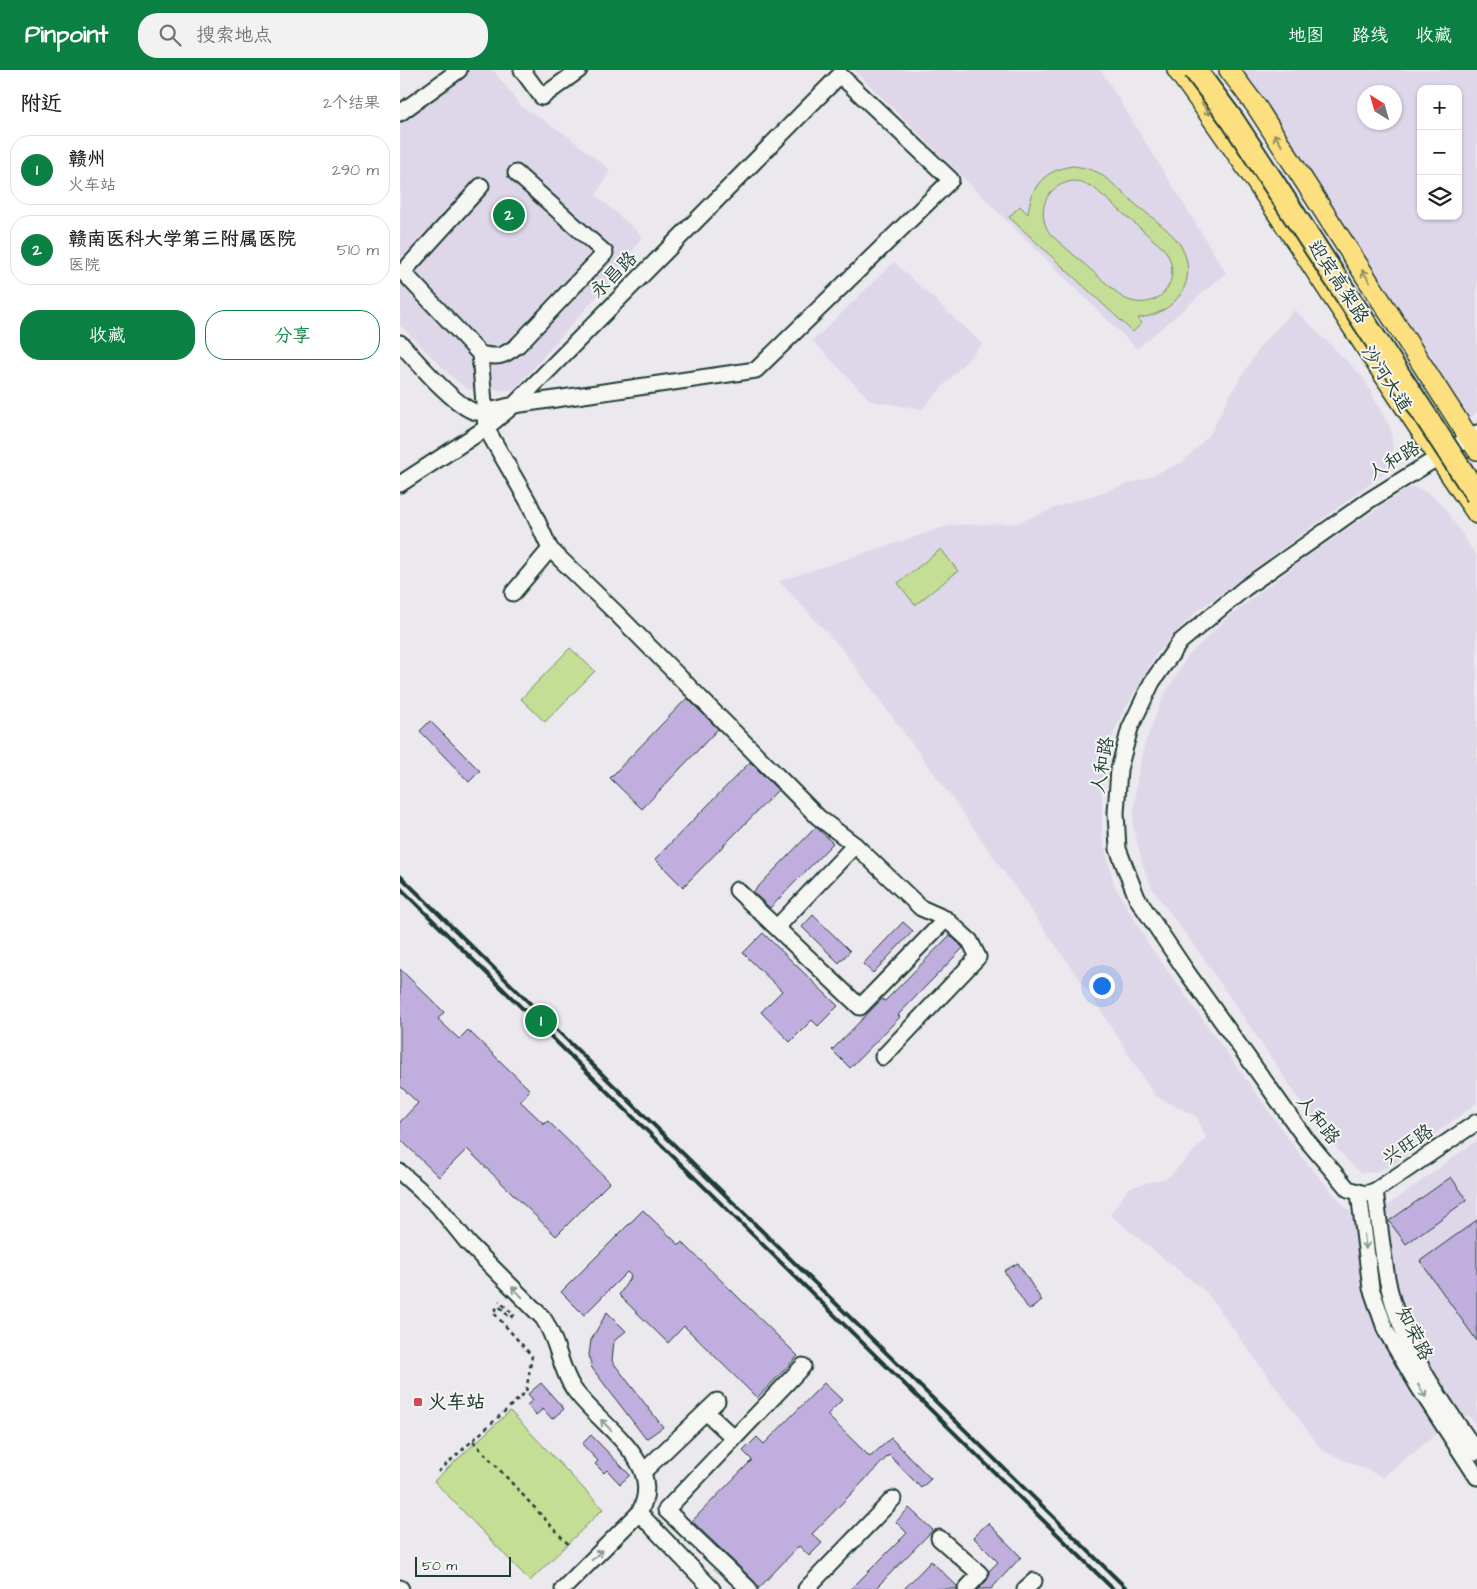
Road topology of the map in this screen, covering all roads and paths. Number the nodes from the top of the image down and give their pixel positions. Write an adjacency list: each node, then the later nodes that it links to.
1 (459, 70): 8 (street)
2 (522, 70): 3 (street)
3 (579, 70)
4 (1177, 70): 17 (main road, 沙河大道, one-way to 17)
5 (1195, 70): 20 (highway, 迎宾高架路, bridge)
6 (1213, 70): 18 (highway, 迎宾高架路)
7 (1229, 70): 16 (main road, 沙河大道, one-way to 7)
8 (400, 114)
9 (516, 173): 12 (street)
10 (481, 186): 12 (street)
11 (400, 343): 14 (street)
12 (480, 354): 14 (street)
13 (514, 405): 13 (street, 永昌路); 14 (street); 15 (street, 永昌路)
14 (483, 411): 15 (street)
15 (486, 428): 19 (street, 永昌路); 22 (street)
16 (1475, 441): 17 (street, 人和路)
17 (1438, 458): 21 (main road, 沙河大道); 32 (street, 人和路)
18 (1477, 472)
19 (400, 484)
20 (1477, 496)
21 (1477, 514)
22 (550, 548): 23 (street); 24 (street)
23 (513, 593)
24 (855, 845): 26 (street); 27 (street)
25 (737, 890): 27 (street)
26 (946, 919): 27 (street); 28 (street)
27 (777, 927)
28 (883, 1057)
29 (1477, 1122): 31 (street, 兴旺路)
30 (400, 1172): 39 (street, one-way to 30)
31 (1375, 1191): 32 (street, 兴旺路); 37 (street, 知荣路)
32 (1359, 1193): 40 (street, 知荣路, one-way to 40)
33 (499, 1300): 36 (path)
34 (803, 1366): 35 (street)
35 (734, 1438): 39 (street); 47 (street)
36 (473, 1441): 38 (path); 44 (path)
37 (1477, 1452)
38 (438, 1472)
39 (643, 1472): 42 (street)
40 (1477, 1477)
41 (893, 1499): 48 (street)
42 (639, 1513): 45 (street, one-way to 42); 46 (street)
43 (939, 1538): 49 (street)
44 (569, 1545)
45 (563, 1589)
46 (712, 1589)
47 (749, 1589)
48 (806, 1589)
49 (966, 1589)

